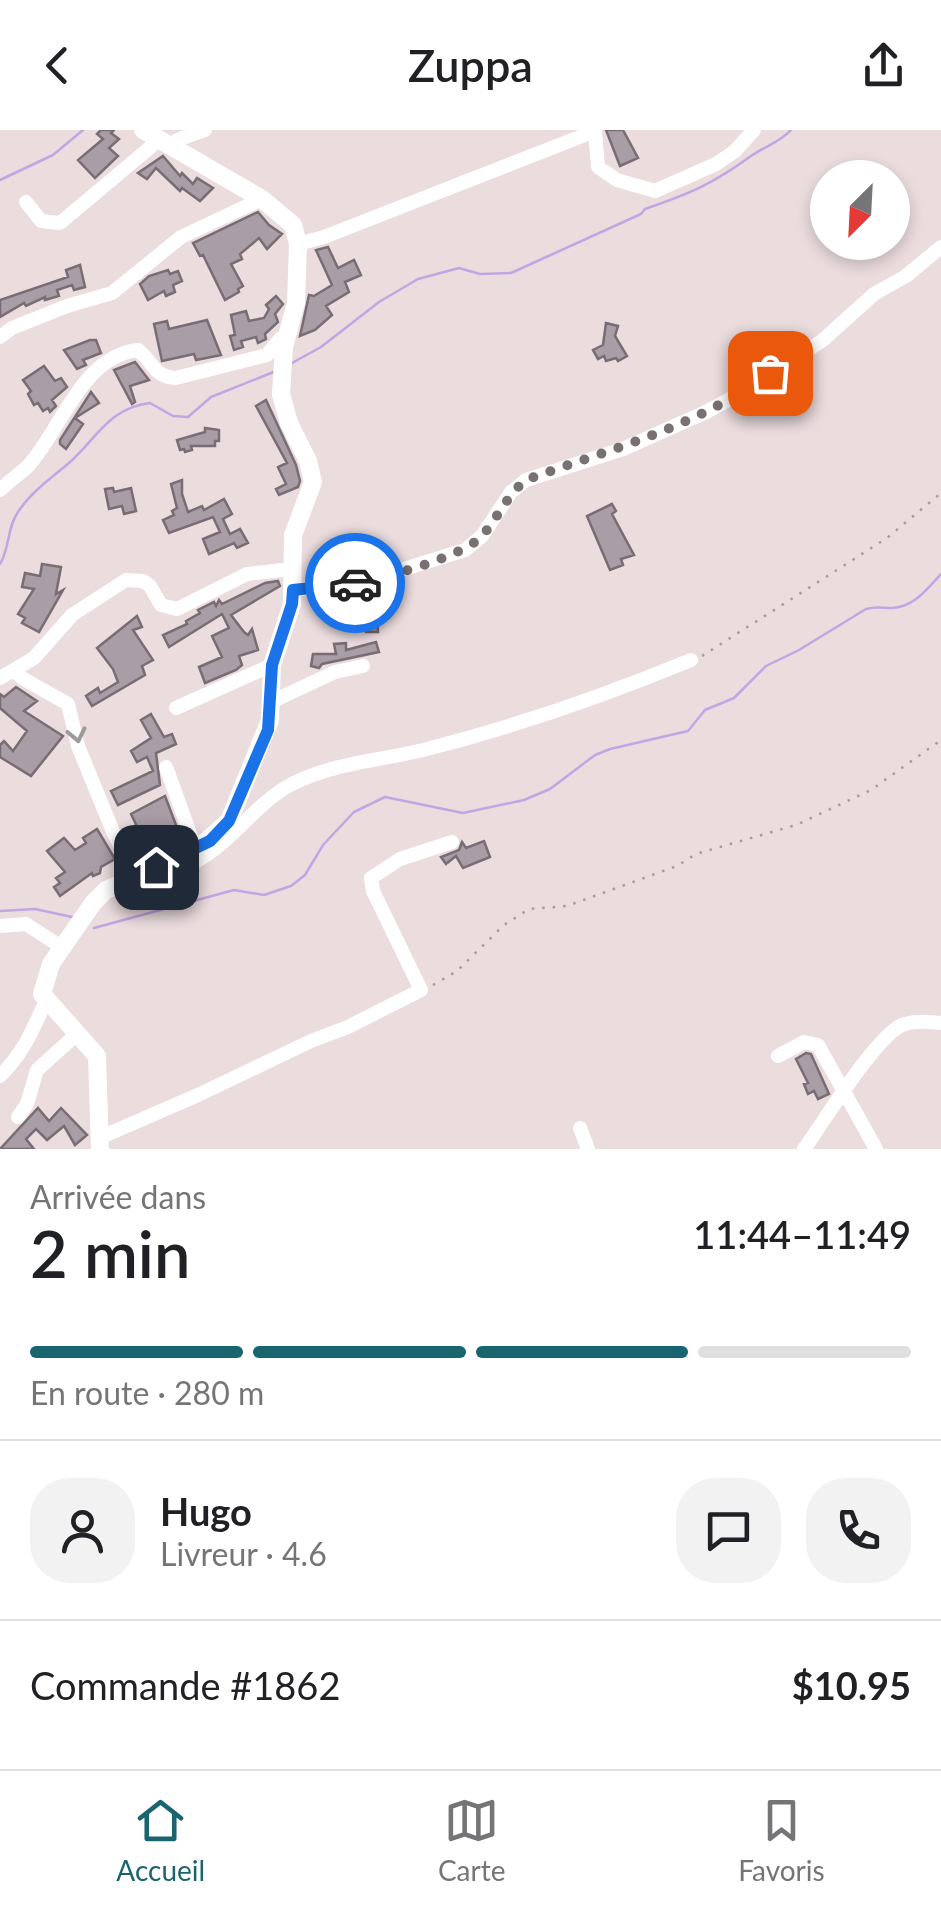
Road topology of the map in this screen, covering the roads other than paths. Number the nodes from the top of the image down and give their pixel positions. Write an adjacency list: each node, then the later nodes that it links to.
1 (205, 130): 3 (street)
2 (754, 130): 6 (street)
3 (159, 139): 4 (main road); 5 (street)
4 (262, 199): 6 (main road); 8 (street)
5 (26, 202)
6 (298, 244): 9 (main road)
7 (941, 246): 12 (street)
8 (0, 337)
9 (285, 342): 10 (street); 11 (main road)
10 (0, 490)
11 (291, 569): 12 (main road); 16 (street)
12 (293, 590): 14 (main road)
13 (692, 660): 22 (street)
14 (272, 665): 18 (main road); 19 (street)
15 (362, 666): 18 (street)
16 (14, 670): 17 (street); 23 (street, one-way to 23)
17 (0, 678)
18 (271, 702): 22 (main road)
19 (176, 708)
20 (166, 766): 22 (street)
21 (452, 842): 34 (street)
22 (192, 852): 23 (main road)
23 (136, 875): 25 (main road)
24 (0, 926): 25 (street)
25 (63, 948): 26 (main road)
26 (42, 994): 28 (main road); 30 (street)
27 (941, 1023): 31 (street)
28 (78, 1033): 32 (street); 34 (main road)
29 (778, 1056): 31 (street)
30 (0, 1076)
31 (844, 1093): 36 (street); 37 (street)
32 (18, 1117)
33 (580, 1128): 35 (street)
34 (100, 1143)
35 (588, 1149)
36 (804, 1149)
37 (876, 1149)

